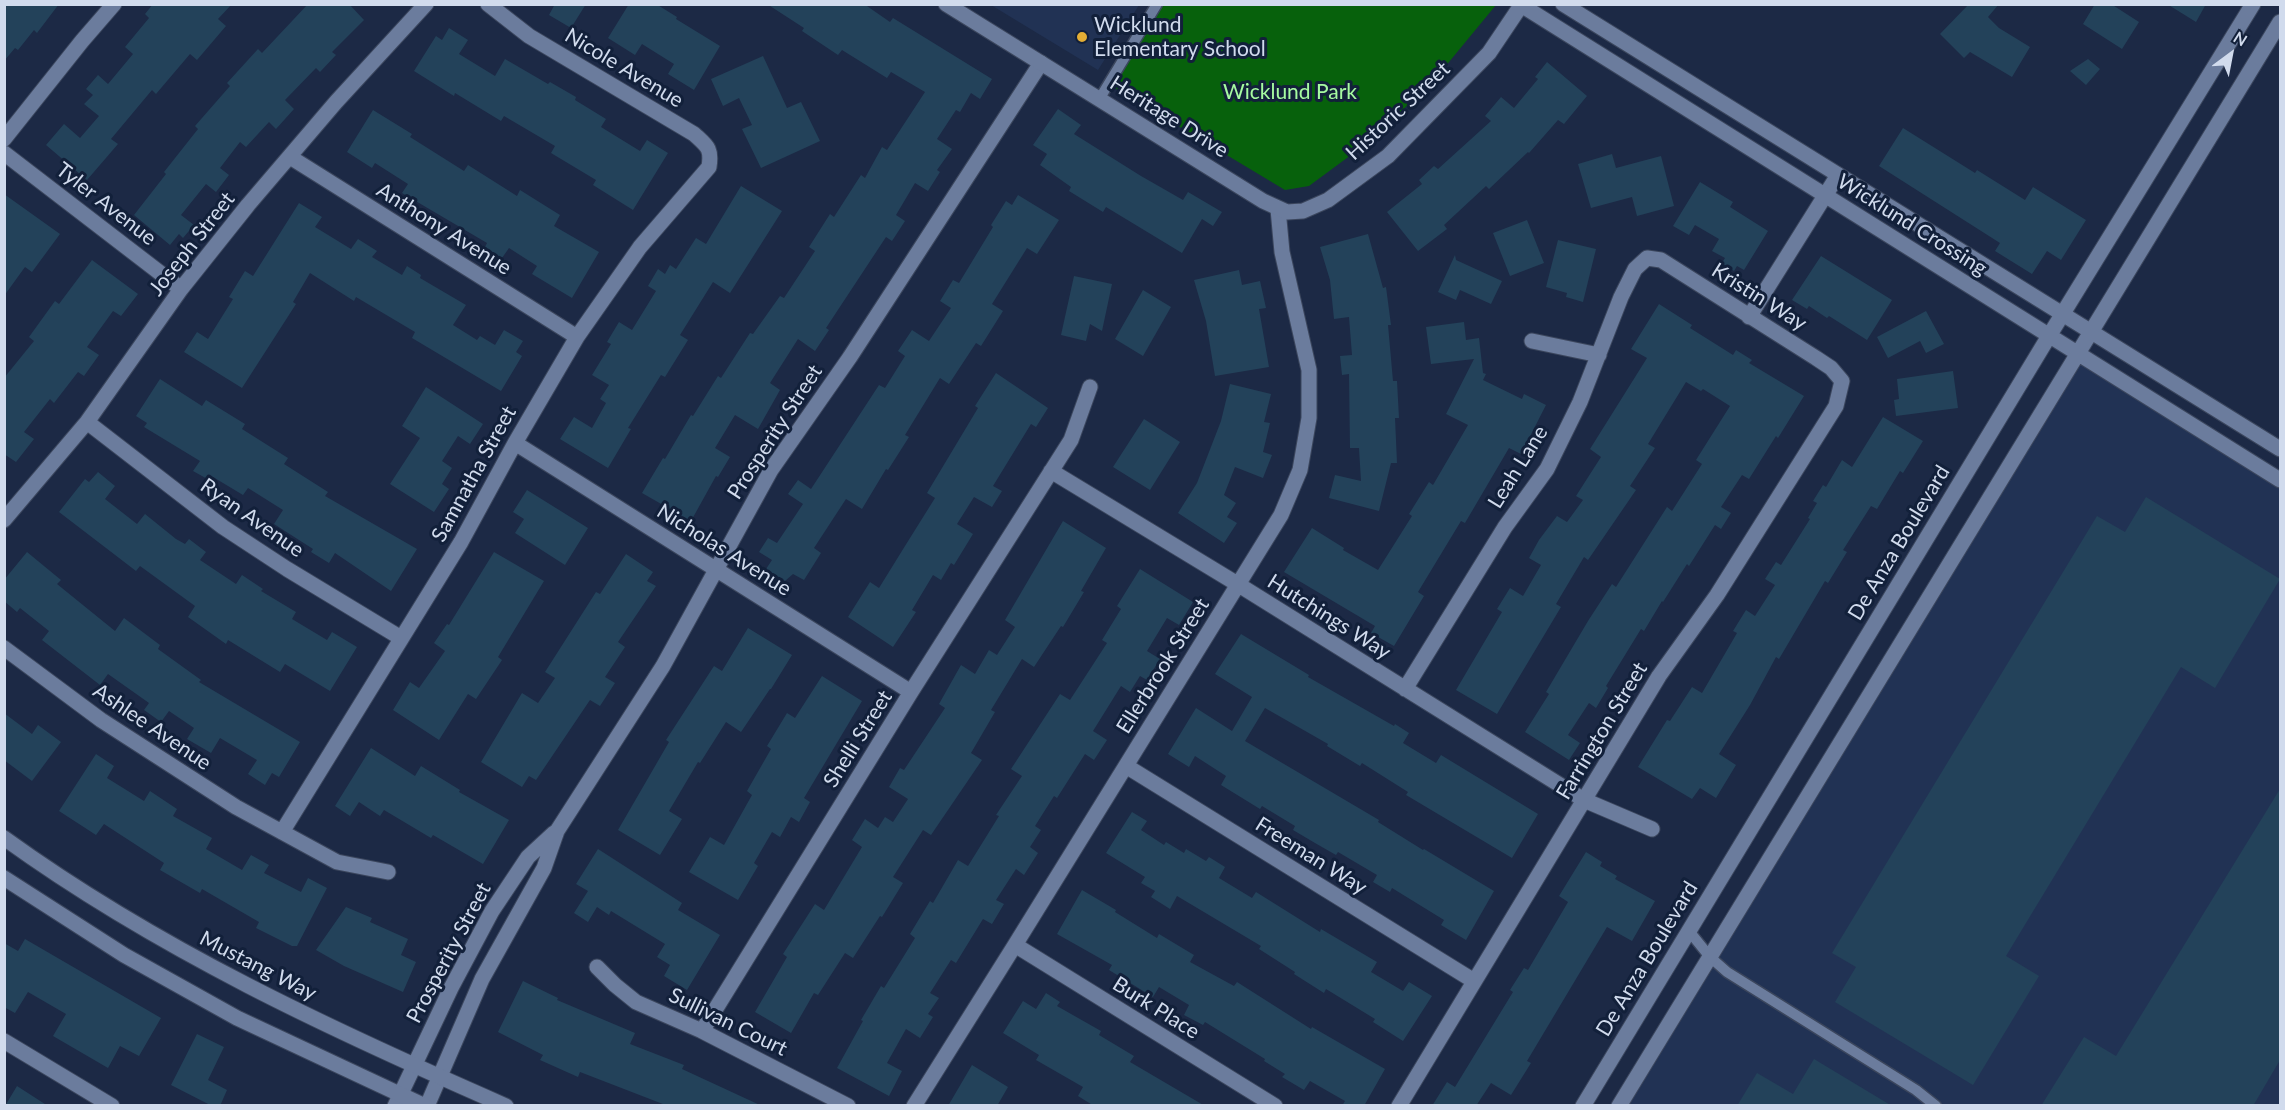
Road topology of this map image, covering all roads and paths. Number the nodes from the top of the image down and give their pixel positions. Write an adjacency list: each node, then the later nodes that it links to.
1 (114, 4): 12 (street)
2 (426, 4): 15 (street, Joseph Street)
3 (488, 4): 13 (street, Nicole Avenue)
4 (946, 4): 10 (street, Heritage Drive)
5 (1157, 4): 11 (lane)
6 (1563, 4): 16 (street, Wicklund Crossing)
7 (2253, 4): 21 (street, De Anza Boulevard)
8 (1521, 5): 17 (street, Wicklund Crossing); 18 (street, Historic Street)
9 (2280, 22): 23 (street)
10 (1041, 63): 11 (street, Heritage Drive); 37 (street, Prosperity Street)
11 (1100, 98): 18 (street, Heritage Drive)
12 (4, 139)
13 (708, 147): 25 (street, Samnatha Street)
14 (4, 153): 20 (street, Tyler Avenue)
15 (290, 157): 20 (street, Joseph Street); 25 (street, Anthony Avenue)
16 (1838, 175): 17 (street); 21 (street, Wicklund Crossing)
17 (1825, 196): 22 (street); 24 (street, Wicklund Crossing)
18 (1278, 209): 38 (street, Ellerbrook Street)
19 (1647, 258): 22 (street, Kristin Way); 28 (street, Leah Lane)
20 (182, 289): 31 (street, Joseph Street)
21 (2063, 313): 23 (street, Wicklund Crossing); 24 (street, De Anza Boulevard)
22 (1749, 317): 29 (street, Kristin Way)
23 (2092, 331): 27 (street); 33 (street, Wicklund Crossing)
24 (2049, 336): 27 (street, Wicklund Crossing); 51 (street, De Anza Boulevard)
25 (577, 337): 32 (street, Samnatha Street)
26 (1532, 340): 28 (street)
27 (2077, 354): 35 (street, Wicklund Crossing); 53 (street)
28 (1599, 355): 41 (street, Leah Lane)
29 (1842, 381): 44 (street, Farrington Street)
30 (1090, 387): 34 (street, Shelli Street)
31 (87, 422): 36 (street, Joseph Street); 39 (street, Ryan Avenue)
32 (515, 443): 37 (street, Nicholas Avenue); 39 (street, Samnatha Street)
33 (2280, 449)
34 (1051, 471): 38 (street, Hutchings Way); 42 (street, Shelli Street)
35 (2280, 480)
36 (4, 520)
37 (716, 569): 42 (street, Nicholas Avenue); 46 (street, Prosperity Street)
38 (1239, 585): 41 (street, Hutchings Way); 43 (street, Ellerbrook Street)
39 (401, 638): 47 (street, Samnatha Street)
40 (4, 648): 47 (street, Ashlee Avenue)
41 (1405, 689): 44 (street, Hutchings Way)
42 (911, 692): 56 (street, Shelli Street)
43 (1126, 766): 52 (street, Ellerbrook Street); 55 (street, Freeman Way)
44 (1584, 800): 45 (street, Hutchings Way); 55 (street, Farrington Street)
45 (1652, 829)
46 (557, 831): 58 (street, Prosperity Street); 59 (street, Prosperity Street)
47 (282, 832): 49 (street, Ashlee Avenue)
48 (4, 838): 58 (street, Mustang Way)
49 (388, 872)
50 (4, 878): 60 (street)
51 (1689, 931): 53 (lane); 68 (street, De Anza Boulevard)
52 (1015, 945): 65 (street, Ellerbrook Street); 66 (street, Burk Place)
53 (1710, 957): 69 (street); 70 (lane)
54 (597, 967): 56 (street, Sullivan Court)
55 (1474, 981): 67 (street, Farrington Street)
56 (702, 1031): 64 (street, Sullivan Court)
57 (4, 1041): 61 (street)
58 (413, 1065): 59 (street, Mustang Way); 60 (street, Prosperity Street)
59 (440, 1077): 62 (street, Prosperity Street); 63 (street, Mustang Way)
60 (397, 1100): 62 (street)
61 (112, 1106)
62 (426, 1106)
63 (506, 1106)
64 (848, 1106)
65 (914, 1106)
66 (1275, 1106)
67 (1399, 1106)
68 (1582, 1106)
69 (1619, 1106)
70 (1936, 1106)

